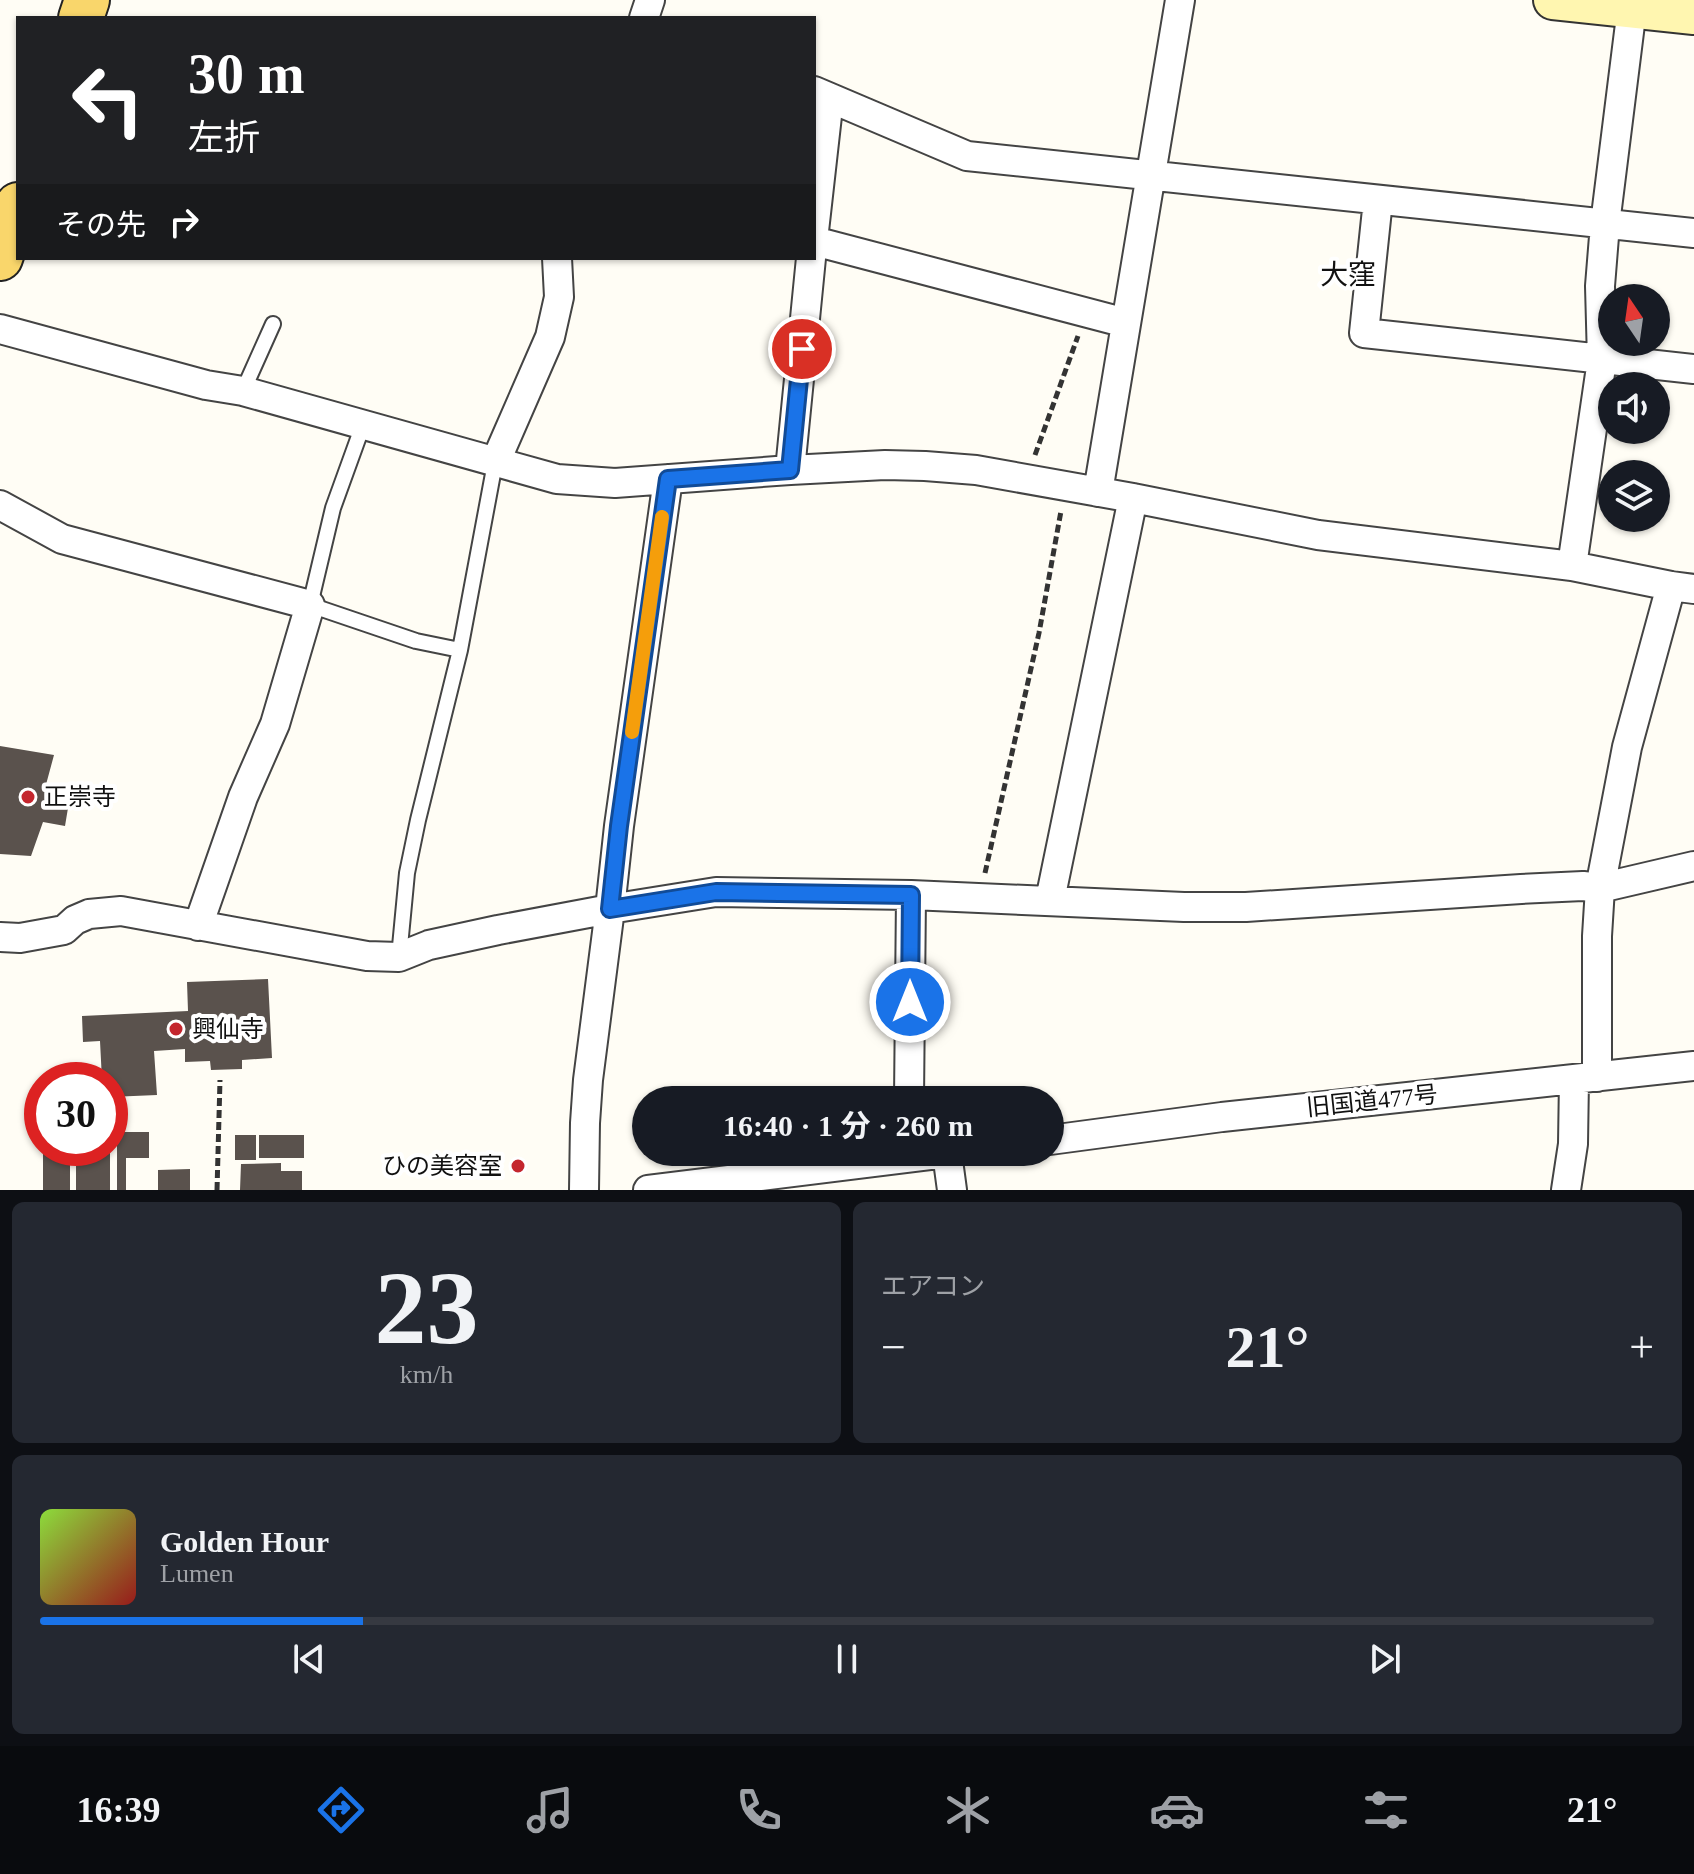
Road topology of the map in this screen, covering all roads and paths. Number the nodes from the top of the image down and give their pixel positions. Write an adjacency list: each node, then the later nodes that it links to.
1 (1180, 0): 6 (street)
2 (1553, 0): 3 (street)
3 (1632, 8): 4 (street); 10 (street)
4 (1694, 15)
5 (821, 95): 6 (street); 7 (street)
6 (1151, 176): 8 (street); 17 (street)
7 (816, 192)
8 (1378, 200): 10 (street); 20 (street)
9 (16, 211): 13 (main road)
10 (1605, 224): 11 (street); 20 (street)
11 (1694, 233)
12 (816, 242): 16 (street)
13 (0, 258)
14 (557, 260): 24 (street)
15 (811, 260): 25 (street)
16 (1087, 313): 17 (street); 27 (path)
17 (1126, 323): 29 (street)
18 (273, 324): 22 (lane)
19 (0, 329): 22 (street)
20 (1602, 360): 21 (street); 32 (street)
21 (1694, 369)
22 (243, 391): 23 (street)
23 (363, 425): 24 (street); 34 (lane)
24 (495, 463): 26 (street); 35 (lane)
25 (790, 470): 26 (street); 27 (street)
26 (668, 479): 41 (street)
27 (1026, 479): 28 (street)
28 (1065, 486): 29 (street); 39 (path)
29 (1098, 492): 30 (street)
30 (1133, 498): 32 (street); 40 (street)
31 (0, 505): 34 (street)
32 (1572, 566): 33 (street)
33 (1683, 587): 37 (street)
34 (310, 605): 35 (lane); 42 (street)
35 (460, 650): 44 (lane)
36 (1694, 866): 37 (street)
37 (1600, 888): 40 (street); 46 (street)
38 (911, 895): 39 (street); 41 (street); 48 (street)
39 (979, 898): 40 (street)
40 (1050, 900)
41 (610, 909): 44 (street); 53 (street)
42 (198, 926): 43 (street); 44 (street)
43 (0, 937)
44 (399, 957)
45 (1694, 1066): 46 (street, 旧国道477号)
46 (1585, 1078): 49 (street, 旧国道477号); 56 (street)
47 (220, 1080): 52 (path)
48 (909, 1086)
49 (1064, 1138)
50 (823, 1166): 54 (street)
51 (949, 1166): 55 (street)
52 (217, 1190)
53 (584, 1190)
54 (648, 1190)
55 (952, 1190)
56 (1566, 1190)

